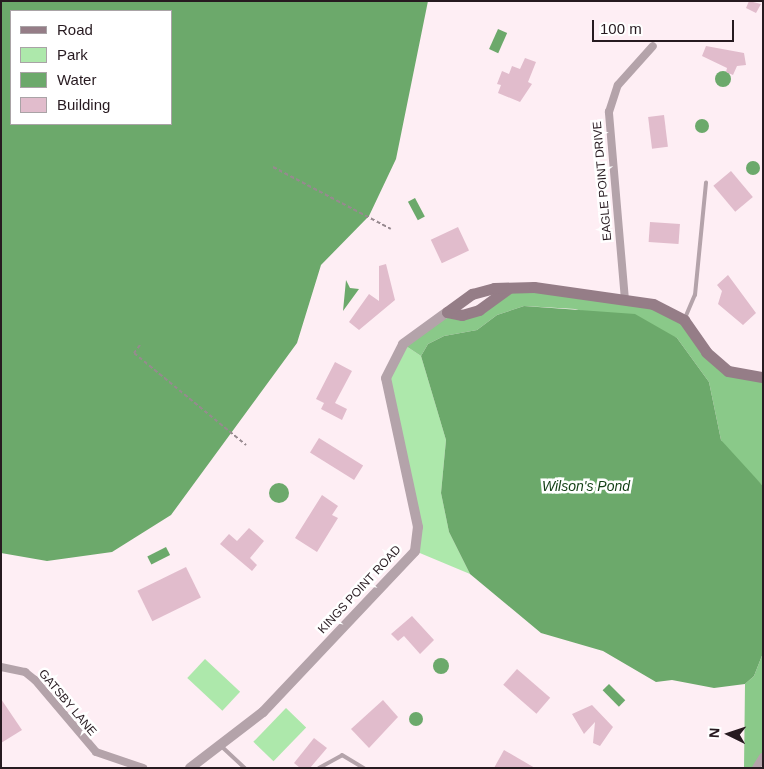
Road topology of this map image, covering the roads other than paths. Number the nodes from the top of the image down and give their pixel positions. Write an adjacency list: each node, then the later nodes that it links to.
1 (653, 46): 4 (street, EAGLE POINT DRIVE)
2 (706, 182): 6 (lane)
3 (509, 288): 4 (main road, KINGS POINT ROAD); 5 (main road, KINGS POINT ROAD); 5 (main road)
4 (625, 300): 6 (main road, KINGS POINT ROAD)
5 (447, 312): 9 (street, KINGS POINT ROAD)
6 (684, 320): 7 (main road, KINGS POINT ROAD)
7 (763, 377)
8 (1, 667): 11 (street, GATSBY LANE)
9 (219, 743): 12 (street, KINGS POINT ROAD); 13 (lane)
10 (763, 757): 16 (street)
11 (143, 768)
12 (190, 768)
13 (245, 768)
14 (319, 768): 15 (lane)
15 (364, 768)
16 (756, 768)

